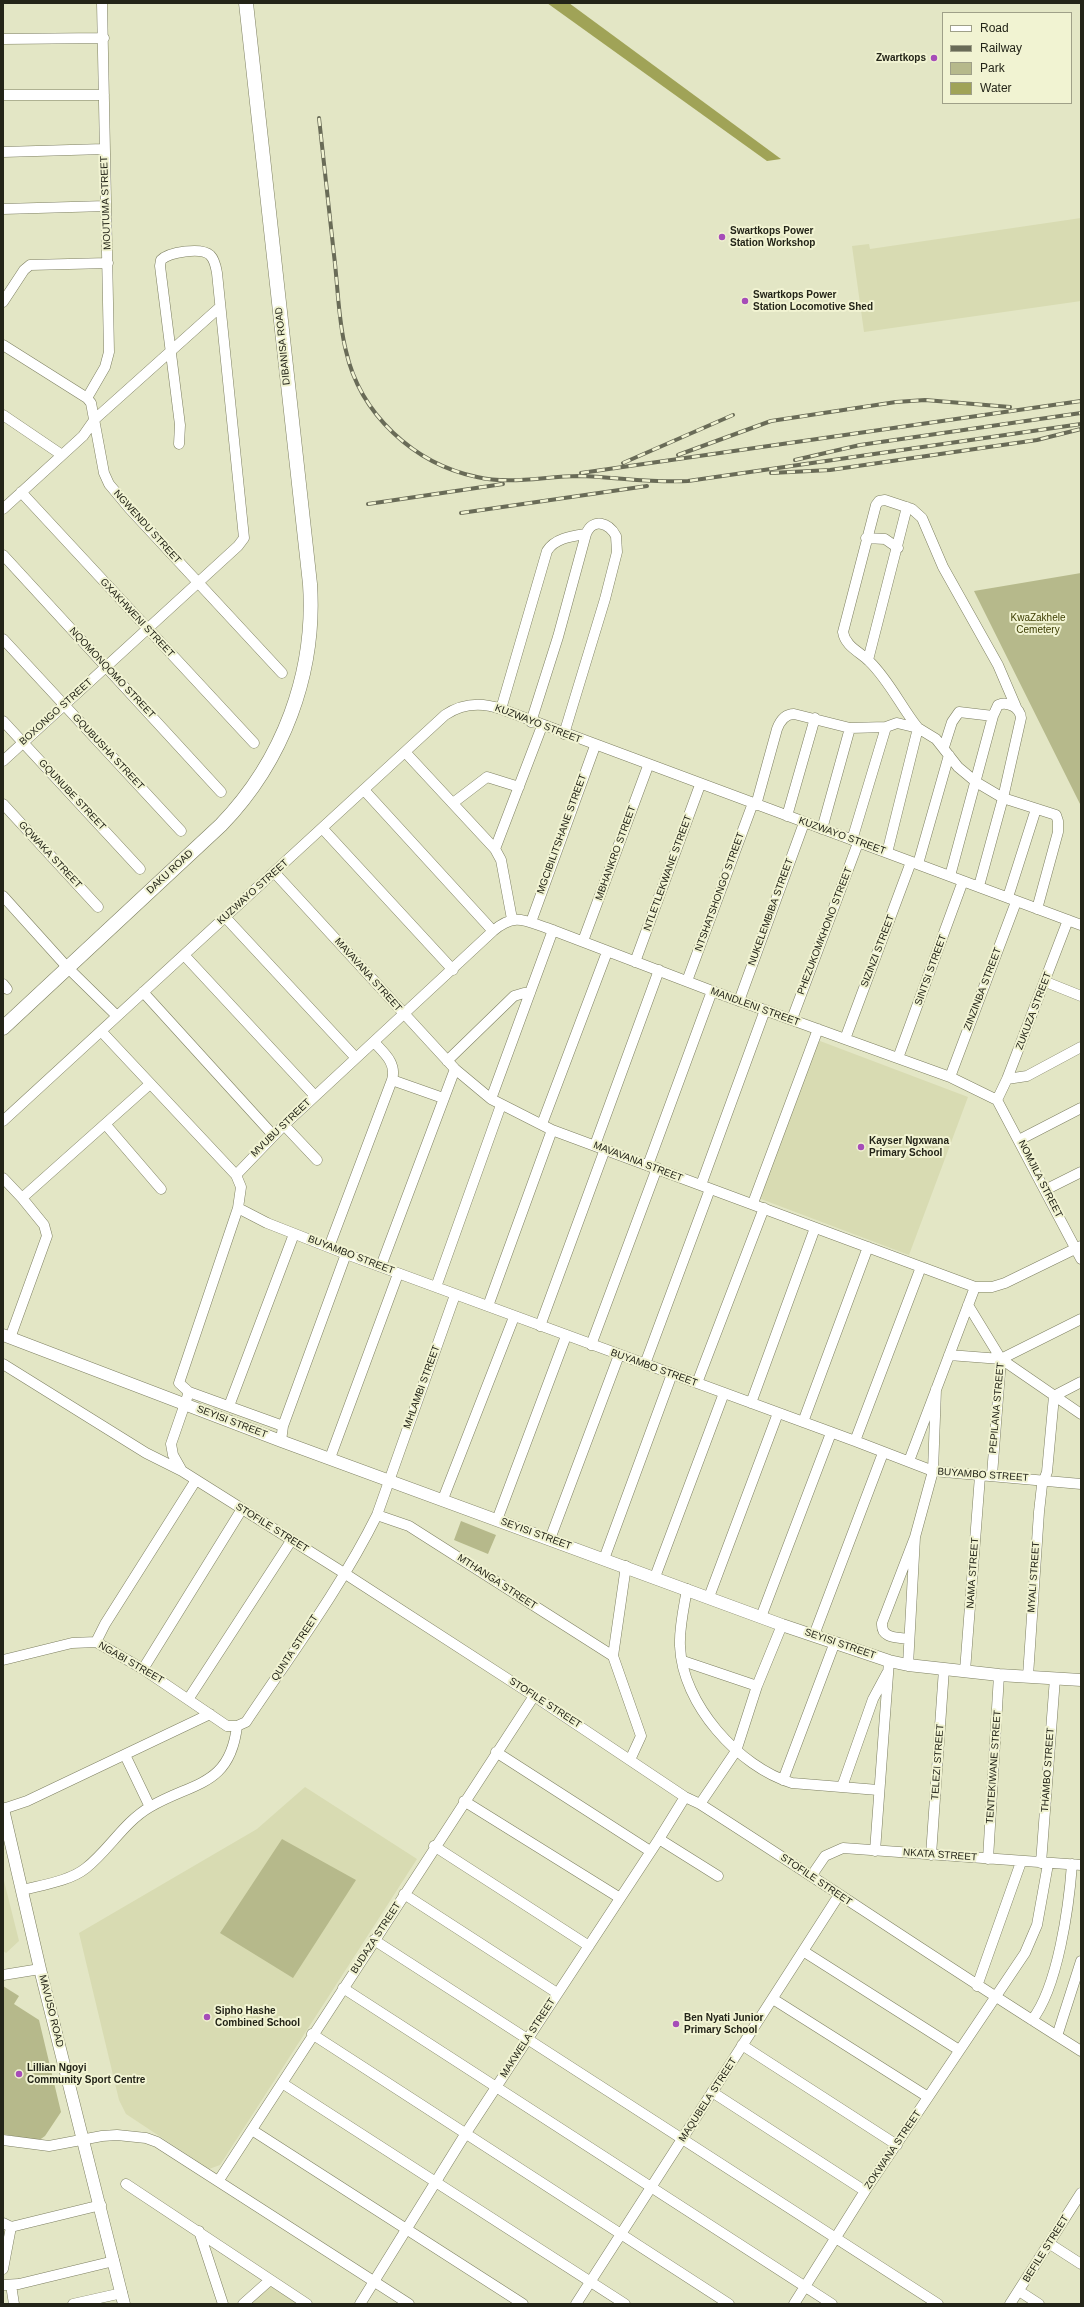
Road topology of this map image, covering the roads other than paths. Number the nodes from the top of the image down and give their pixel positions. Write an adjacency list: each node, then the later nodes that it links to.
1 (102, 3): 3 (street, MOUTUMA STREET)
2 (246, 3): 34 (main road, DIBANISA ROAD)
3 (104, 38): 4 (street); 5 (street, MOUTUMA STREET)
4 (3, 39)
5 (104, 94): 6 (street); 7 (street, MOUTUMA STREET)
6 (3, 95)
7 (104, 149): 8 (street); 9 (street, MOUTUMA STREET)
8 (3, 152)
9 (106, 206): 10 (street); 11 (street, MOUTUMA STREET)
10 (3, 210)
11 (108, 263): 12 (street); 16 (street, MOUTUMA STREET)
12 (3, 302)
13 (220, 307): 15 (street); 15 (street); 28 (street, BOXONGO STREET)
14 (3, 345): 16 (street)
15 (171, 351): 18 (street); 19 (street)
16 (87, 398): 18 (street, NGWENDU STREET)
17 (3, 415): 20 (street)
18 (95, 419): 20 (street); 28 (street, NGWENDU STREET)
19 (179, 444)
20 (62, 455): 21 (street)
21 (21, 492): 23 (street); 29 (street, GXAKHWENI STREET)
22 (907, 507): 25 (street); 26 (street); 36 (street)
23 (3, 509)
24 (586, 534): 37 (street); 41 (street); 46 (street)
25 (866, 538): 26 (street); 31 (street)
26 (898, 548): 31 (street)
27 (3, 555): 32 (street, NQOMONQOMO STREET)
28 (198, 582): 29 (street, BOXONGO STREET); 33 (street, NGWENDU STREET)
29 (147, 628): 32 (street, BOXONGO STREET); 48 (street, GXAKHWENI STREET)
30 (3, 639): 35 (street, GQUBUSHA STREET)
31 (868, 660): 45 (street)
32 (107, 667): 35 (street, BOXONGO STREET); 58 (street, NQOMONQOMO STREET)
33 (282, 673)
34 (299, 688): 93 (main road, DAKU ROAD)
35 (64, 705): 47 (street, BOXONGO STREET); 68 (street, GQUBUSHA STREET)
36 (1016, 707): 38 (street); 59 (street)
37 (500, 709): 41 (street, KUZWAYO STREET); 51 (street, KUZWAYO STREET)
38 (992, 716): 50 (street, SIZINZI STREET); 54 (street)
39 (815, 718): 44 (street, NTSHATSHONGO STREET); 62 (street, NTSHATSHONGO STREET); 64 (street)
40 (3, 721): 47 (street, GQUNUBE STREET)
41 (532, 722): 42 (street, KUZWAYO STREET)
42 (542, 726): 46 (street, KUZWAYO STREET); 56 (street)
43 (886, 727): 44 (street, NTSHATSHONGO STREET); 45 (street, NTSHATSHONGO STREET); 69 (street, PHEZUKOMKHONO STREET)
44 (850, 728): 67 (street)
45 (918, 728): 50 (street); 71 (street)
46 (564, 734): 49 (street, KUZWAYO STREET)
47 (23, 742): 52 (street, BOXONGO STREET); 73 (street, GQUNUBE STREET)
48 (254, 743)
49 (595, 746): 53 (street, KUZWAYO STREET); 85 (street, MGCIBILITSHANE STREET)
50 (946, 751): 54 (street); 72 (street, SIZINZI STREET)
51 (405, 752): 57 (street, KUZWAYO STREET); 60 (street)
52 (3, 761)
53 (648, 766): 55 (street, KUZWAYO STREET); 89 (street, MBHANKRO STREET)
54 (976, 782): 59 (street); 75 (street)
55 (700, 785): 62 (street, KUZWAYO STREET); 92 (street, NTLETLEKWANE STREET)
56 (519, 787): 60 (street); 70 (street)
57 (364, 790): 66 (street, KUZWAYO STREET); 88 (street)
58 (222, 792)
59 (1003, 798): 63 (street); 77 (street)
60 (453, 803): 70 (street)
61 (3, 804): 80 (street, GQWAKA STREET)
62 (754, 804): 64 (street, KUZWAYO STREET); 96 (street, NTSHATSHONGO STREET)
63 (1036, 809): 79 (street, ZINZINBA STREET); 81 (street)
64 (787, 816): 65 (street, KUZWAYO STREET)
65 (804, 823): 67 (street, KUZWAYO STREET); 102 (street, NUKELEMBIBA STREET)
66 (322, 828): 74 (street, KUZWAYO STREET); 94 (street)
67 (822, 829): 69 (street, KUZWAYO STREET)
68 (181, 831)
69 (855, 841): 71 (street, KUZWAYO STREET); 106 (street, PHEZUKOMKHONO STREET)
70 (495, 849): 83 (street)
71 (886, 853): 72 (street, KUZWAYO STREET)
72 (915, 863): 75 (street, KUZWAYO STREET); 110 (street, SIZINZI STREET)
73 (140, 869)
74 (274, 872): 82 (street, KUZWAYO STREET); 104 (street, MAVAVANA STREET)
75 (950, 876): 76 (street, KUZWAYO STREET)
76 (963, 881): 77 (street, KUZWAYO STREET); 114 (street, SINTSI STREET)
77 (979, 886): 79 (street, KUZWAYO STREET)
78 (3, 896): 93 (street)
79 (1012, 899): 81 (street, KUZWAYO STREET); 117 (street, ZINZINBA STREET)
80 (98, 907)
81 (1037, 909): 84 (street, KUZWAYO STREET)
82 (225, 917): 91 (street, KUZWAYO STREET); 113 (street)
83 (512, 919): 85 (street, MANDLENI STREET); 88 (street, MVUBU STREET)
84 (1068, 920): 86 (street, KUZWAYO STREET); 97 (street, ZUKUZA STREET)
85 (531, 922): 87 (street, MANDLENI STREET)
86 (1081, 925)
87 (553, 930): 89 (street, MANDLENI STREET); 100 (street)
88 (493, 932): 94 (street, MVUBU STREET)
89 (584, 941): 90 (street, MANDLENI STREET)
90 (607, 952): 92 (street, MANDLENI STREET); 128 (street)
91 (184, 955): 99 (street, KUZWAYO STREET); 121 (street)
92 (635, 962): 95 (street, MANDLENI STREET)
93 (67, 967): 105 (street); 107 (main road, DAKU ROAD)
94 (453, 970): 104 (street, MVUBU STREET)
95 (659, 970): 96 (street, MANDLENI STREET); 134 (street)
96 (687, 981): 98 (street, MANDLENI STREET)
97 (1046, 982): 101 (street); 119 (street, ZUKUZA STREET)
98 (712, 991): 102 (street, MANDLENI STREET); 137 (street)
99 (143, 992): 105 (street, KUZWAYO STREET); 132 (street)
100 (530, 993): 115 (street); 123 (street)
101 (1081, 996)
102 (739, 1001): 103 (street, MANDLENI STREET)
103 (765, 1010): 106 (street, MANDLENI STREET); 141 (street)
104 (404, 1015): 111 (street, MVUBU STREET); 115 (street, MAVAVANA STREET)
105 (117, 1016): 109 (street, KUZWAYO STREET)
106 (792, 1019): 108 (street, MANDLENI STREET)
107 (3, 1028)
108 (818, 1029): 110 (street, MANDLENI STREET); 145 (street)
109 (101, 1031): 120 (street); 127 (street, KUZWAYO STREET)
110 (845, 1039): 114 (street, MANDLENI STREET)
111 (374, 1042): 113 (street, MVUBU STREET); 118 (street)
112 (1081, 1047): 119 (street)
113 (356, 1058): 121 (street, MVUBU STREET)
114 (898, 1058): 117 (street, MANDLENI STREET)
115 (447, 1061): 116 (street, MAVAVANA STREET)
116 (455, 1069): 122 (street); 123 (street, MAVAVANA STREET)
117 (950, 1077): 124 (street, MANDLENI STREET)
118 (392, 1080): 122 (street); 150 (street)
119 (1008, 1080): 124 (street, ZUKUZA STREET)
120 (150, 1084): 129 (street); 139 (street)
121 (315, 1096): 130 (street, MVUBU STREET)
122 (443, 1098): 155 (street)
123 (491, 1099): 125 (street, MAVAVANA STREET)
124 (997, 1100): 133 (street, NOMJILA STREET)
125 (501, 1105): 128 (street, MAVAVANA STREET); 158 (street)
126 (1081, 1108): 133 (street)
127 (3, 1121)
128 (542, 1124): 131 (street, MAVAVANA STREET)
129 (106, 1125): 142 (street); 144 (street)
130 (284, 1125): 132 (street, MVUBU STREET); 136 (street)
131 (552, 1130): 134 (street, MAVAVANA STREET); 162 (street)
132 (273, 1135): 139 (street, MVUBU STREET)
133 (1020, 1140): 143 (street, NOMJILA STREET)
134 (595, 1145): 135 (street, MAVAVANA STREET)
135 (605, 1149): 137 (street, MAVAVANA STREET); 165 (street)
136 (317, 1160)
137 (652, 1166): 141 (street, MAVAVANA STREET); 168 (street)
138 (1081, 1172): 143 (street)
139 (236, 1175): 146 (street)
140 (3, 1178): 144 (street)
141 (705, 1187): 145 (street, MAVAVANA STREET); 173 (street)
142 (161, 1188)
143 (1045, 1190): 152 (street, NOMJILA STREET)
144 (22, 1198): 166 (street)
145 (753, 1203): 147 (street, MAVAVANA STREET)
146 (238, 1208): 149 (street, BUYAMBO STREET); 178 (street)
147 (764, 1208): 148 (street, MAVAVANA STREET); 176 (street)
148 (815, 1228): 151 (street, MAVAVANA STREET); 181 (street)
149 (294, 1234): 150 (street, BUYAMBO STREET); 183 (street)
150 (329, 1247): 153 (street, BUYAMBO STREET)
151 (868, 1247): 156 (street, MAVAVANA STREET); 186 (street)
152 (1078, 1247): 154 (street, NOMJILA STREET); 159 (street, MAVAVANA STREET)
153 (346, 1254): 155 (street, BUYAMBO STREET); 187 (street)
154 (1081, 1258)
155 (381, 1266): 157 (street, BUYAMBO STREET)
156 (921, 1267): 159 (street, MAVAVANA STREET); 190 (street)
157 (398, 1274): 158 (street, BUYAMBO STREET); 192 (street)
158 (436, 1287): 160 (street, BUYAMBO STREET)
159 (975, 1287): 161 (street)
160 (455, 1295): 162 (street, BUYAMBO STREET); 198 (street, MHLAMBI STREET)
161 (968, 1305): 169 (street); 171 (street)
162 (488, 1306): 163 (street, BUYAMBO STREET)
163 (514, 1317): 165 (street, BUYAMBO STREET); 202 (street)
164 (1081, 1319): 171 (street, PEPILANA STREET)
165 (540, 1326): 167 (street, BUYAMBO STREET)
166 (7, 1336): 182 (street, SEYISI STREET)
167 (566, 1336): 168 (street, BUYAMBO STREET); 205 (street)
168 (591, 1345): 170 (street, BUYAMBO STREET)
169 (949, 1355): 171 (street); 177 (street)
170 (619, 1356): 173 (street, BUYAMBO STREET); 207 (street)
171 (1001, 1359): 180 (street); 196 (street, PEPILANA STREET)
172 (3, 1364): 194 (street, STOFILE STREET)
173 (645, 1364): 174 (street, BUYAMBO STREET)
174 (672, 1374): 176 (street, BUYAMBO STREET); 209 (street)
175 (1081, 1382): 180 (street)
176 (697, 1383): 179 (street, BUYAMBO STREET)
177 (936, 1389): 193 (street); 195 (street)
178 (189, 1392): 182 (street); 183 (street)
179 (724, 1393): 181 (street, BUYAMBO STREET); 212 (street)
180 (1054, 1396): 185 (street); 199 (street, MYALI STREET)
181 (751, 1403): 184 (street, BUYAMBO STREET)
182 (186, 1404): 189 (street, SEYISI STREET); 194 (street)
183 (229, 1406): 187 (street)
184 (778, 1413): 186 (street, BUYAMBO STREET); 214 (street)
185 (1081, 1414)
186 (803, 1422): 188 (street, BUYAMBO STREET)
187 (283, 1426): 189 (street)
188 (831, 1433): 190 (street, BUYAMBO STREET); 215 (street)
189 (281, 1441): 192 (street, SEYISI STREET)
190 (855, 1441): 191 (street, BUYAMBO STREET)
191 (882, 1453): 193 (street, BUYAMBO STREET); 217 (street)
192 (330, 1458): 198 (street, SEYISI STREET)
193 (910, 1461): 195 (street, BUYAMBO STREET)
194 (182, 1471): 200 (street, STOFILE STREET)
195 (933, 1471): 197 (street, BUYAMBO STREET); 206 (street)
196 (992, 1475): 197 (street, BUYAMBO STREET); 199 (street, BUYAMBO STREET)
197 (980, 1476): 228 (street, NAMA STREET)
198 (388, 1478): 202 (street, SEYISI STREET); 204 (street, MHLAMBI STREET)
199 (1045, 1479): 201 (street, BUYAMBO STREET); 230 (street, MYALI STREET)
200 (196, 1480): 203 (street, STOFILE STREET); 219 (street)
201 (1081, 1484)
202 (443, 1499): 205 (street, SEYISI STREET)
203 (242, 1509): 208 (street, STOFILE STREET); 226 (street)
204 (377, 1515): 211 (street, QUNTA STREET); 221 (street, MTHANGA STREET)
205 (497, 1520): 207 (street, SEYISI STREET)
206 (915, 1537): 218 (street); 218 (street)
207 (550, 1539): 209 (street, SEYISI STREET)
208 (291, 1541): 211 (street, STOFILE STREET); 235 (street)
209 (604, 1559): 210 (street, SEYISI STREET)
210 (626, 1566): 212 (street, SEYISI STREET); 221 (street)
211 (344, 1573): 234 (street, STOFILE STREET); 237 (street, QUNTA STREET)
212 (656, 1577): 213 (street, SEYISI STREET)
213 (687, 1589): 214 (street, SEYISI STREET); 223 (street)
214 (709, 1597): 215 (street, SEYISI STREET)
215 (762, 1617): 216 (street, SEYISI STREET)
216 (782, 1625): 217 (street, SEYISI STREET); 233 (street)
217 (814, 1635): 220 (street, SEYISI STREET)
218 (909, 1639): 224 (street)
219 (96, 1642): 222 (street, NGABI STREET); 226 (street, NGABI STREET)
220 (835, 1642): 225 (street, SEYISI STREET); 242 (street)
221 (613, 1656): 241 (street)
222 (3, 1660)
223 (683, 1661): 233 (street); 239 (street)
224 (908, 1665): 225 (street, SEYISI STREET); 227 (street, SEYISI STREET)
225 (888, 1667): 243 (street); 244 (street)
226 (143, 1669): 235 (street, NGABI STREET)
227 (944, 1669): 228 (street, SEYISI STREET); 254 (street, TELEZI STREET)
228 (965, 1671): 229 (street, SEYISI STREET)
229 (1000, 1675): 230 (street, SEYISI STREET); 255 (street, TENTEKIWANE STREET)
230 (1028, 1676): 231 (street, SEYISI STREET)
231 (1055, 1678): 232 (street, SEYISI STREET); 257 (street, THAMBO STREET)
232 (1081, 1680)
233 (757, 1686): 239 (street)
234 (534, 1696): 238 (street, BUDAZA STREET); 241 (street, STOFILE STREET)
235 (189, 1698): 236 (street, NGABI STREET)
236 (210, 1714): 237 (street, NGABI STREET); 240 (street)
237 (242, 1724): 248 (street)
238 (496, 1752): 246 (street, BUDAZA STREET); 252 (street)
239 (736, 1752): 242 (street); 247 (street)
240 (125, 1755): 248 (street); 249 (street)
241 (630, 1760): 245 (street, STOFILE STREET)
242 (783, 1780): 243 (street)
243 (842, 1787): 244 (street)
244 (878, 1790): 253 (street)
245 (685, 1797): 247 (street, STOFILE STREET); 250 (street, MAKWELA STREET)
246 (464, 1801): 251 (street, BUDAZA STREET); 264 (street)
247 (700, 1804): 260 (street, STOFILE STREET)
248 (150, 1807): 261 (street)
249 (3, 1809): 261 (street, MAVUSO ROAD)
250 (659, 1839): 252 (street, MAKWELA STREET); 259 (street)
251 (434, 1846): 262 (street, BUDAZA STREET); 266 (street)
252 (650, 1851): 264 (street, MAKWELA STREET)
253 (875, 1851): 254 (street, NKATA STREET); 260 (street, NKATA STREET)
254 (931, 1854): 255 (street, NKATA STREET)
255 (988, 1859): 256 (street, NKATA STREET)
256 (1021, 1862): 257 (street, NKATA STREET); 271 (street)
257 (1045, 1863): 258 (street, NKATA STREET); 274 (street, THAMBO STREET)
258 (1076, 1865): 276 (street)
259 (718, 1876)
260 (812, 1876): 263 (street, STOFILE STREET)
261 (23, 1890): 269 (street, MAVUSO ROAD)
262 (404, 1894): 265 (street, BUDAZA STREET); 273 (street)
263 (839, 1895): 267 (street, MAQUBELA STREET); 271 (street, STOFILE STREET)
264 (620, 1898): 266 (street, MAKWELA STREET)
265 (374, 1940): 272 (street, BUDAZA STREET); 279 (street)
266 (589, 1946): 273 (street, MAKWELA STREET)
267 (803, 1951): 275 (street, MAQUBELA STREET); 281 (street)
268 (1081, 1961): 278 (street)
269 (40, 1969): 270 (street); 290 (street, MAVUSO ROAD)
270 (3, 1975)
271 (977, 1986): 274 (street, STOFILE STREET)
272 (343, 1988): 277 (street, BUDAZA STREET); 284 (street)
273 (557, 1993): 279 (street, MAKWELA STREET)
274 (994, 1997): 276 (street, STOFILE STREET); 281 (street, ZOKWANA STREET)
275 (773, 1999): 280 (street, MAQUBELA STREET); 286 (street)
276 (1032, 2020): 278 (street, STOFILE STREET)
277 (312, 2034): 283 (street, BUDAZA STREET); 288 (street)
278 (1057, 2036): 282 (street, STOFILE STREET)
279 (527, 2040): 284 (street, MAKWELA STREET); 291 (street)
280 (742, 2045): 285 (street, MAQUBELA STREET); 292 (street)
281 (959, 2050): 286 (street, ZOKWANA STREET)
282 (1081, 2051)
283 (282, 2083): 287 (street, BUDAZA STREET); 294 (street)
284 (496, 2086): 288 (street, MAKWELA STREET); 296 (street)
285 (712, 2092): 291 (street, MAQUBELA STREET); 297 (street)
286 (928, 2097): 292 (street, ZOKWANA STREET)
287 (252, 2130): 293 (street, BUDAZA STREET); 301 (street)
288 (466, 2133): 294 (street, MAKWELA STREET); 303 (street)
289 (3, 2140): 290 (street)
290 (83, 2140): 293 (street); 299 (street, MAVUSO ROAD)
291 (682, 2140): 296 (street, MAQUBELA STREET); 304 (street)
292 (897, 2145): 297 (street, ZOKWANA STREET)
293 (218, 2180): 310 (street)
294 (436, 2182): 301 (street, MAKWELA STREET); 311 (street)
295 (126, 2184): 302 (street)
296 (652, 2187): 303 (street, MAQUBELA STREET); 313 (street)
297 (865, 2191): 304 (street, ZOKWANA STREET)
298 (1080, 2196): 305 (street, BEFILE STREET)
299 (101, 2205): 300 (street); 306 (street, MAVUSO ROAD)
300 (7, 2225): 308 (street)
301 (406, 2229): 310 (street, MAKWELA STREET); 323 (street)
302 (199, 2231): 309 (street); 318 (street)
303 (621, 2234): 311 (street, MAQUBELA STREET); 326 (street)
304 (836, 2239): 313 (street, ZOKWANA STREET); 329 (street)
305 (1050, 2244): 307 (street); 314 (street, BEFILE STREET)
306 (114, 2261): 312 (street); 315 (street, MAVUSO ROAD)
307 (1081, 2264)
308 (3, 2269)
309 (270, 2280): 319 (street); 320 (street)
310 (374, 2281): 321 (street, MAKWELA STREET); 322 (street)
311 (590, 2282): 324 (street, MAQUBELA STREET); 325 (street)
312 (7, 2285): 316 (street)
313 (805, 2286): 327 (street, ZOKWANA STREET); 328 (street)
314 (1019, 2291): 330 (street, BEFILE STREET); 331 (street)
315 (123, 2298): 317 (street)
316 (14, 2304)
317 (73, 2304)
318 (223, 2304)
319 (243, 2304)
320 (308, 2304)
321 (360, 2304)
322 (409, 2304)
323 (523, 2304)
324 (576, 2304)
325 (625, 2304)
326 (728, 2304)
327 (794, 2304)
328 (832, 2304)
329 (938, 2304)
330 (1010, 2304)
331 (1039, 2304)

